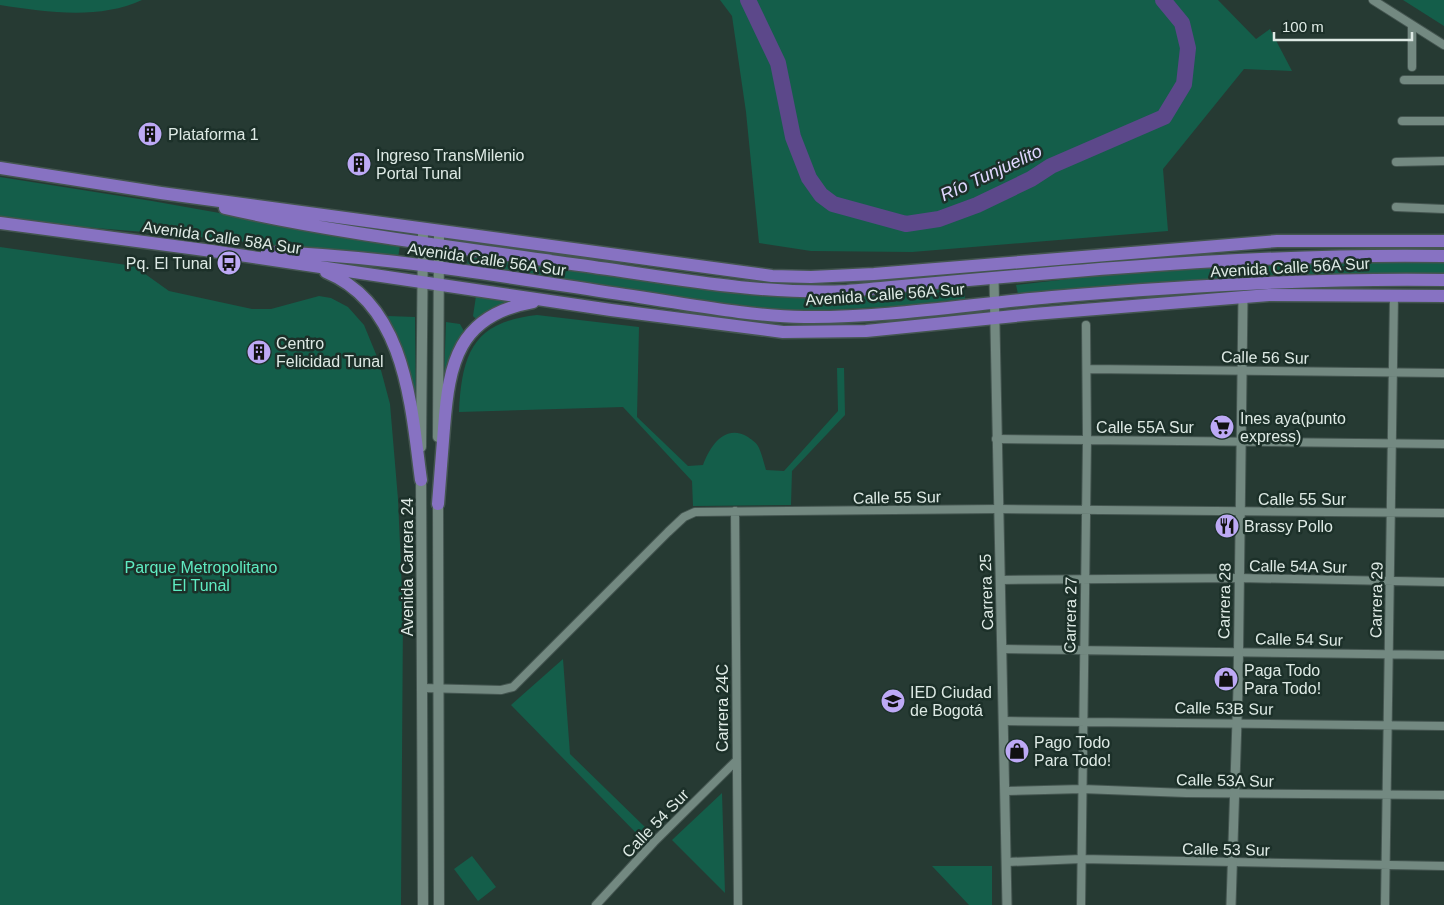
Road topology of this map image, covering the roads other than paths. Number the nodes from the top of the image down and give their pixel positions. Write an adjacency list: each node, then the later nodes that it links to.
1 (1372, 0): 2 (street)
2 (1412, 25): 3 (street); 4 (street)
3 (1444, 45)
4 (1412, 67)
5 (1404, 80): 6 (street)
6 (1444, 80)
7 (1402, 121): 8 (street)
8 (1444, 121)
9 (1444, 161): 10 (street)
10 (1396, 162)
11 (0, 168): 12 (highway, Avenida Calle 58A Sur)
12 (161, 193): 16 (highway, Avenida Calle 58A Sur); 20 (highway, Avenida Calle 58A Sur)
13 (1396, 207): 14 (street)
14 (1444, 209)
15 (0, 223): 23 (highway, Avenida Calle 58A Sur)
16 (423, 228): 17 (highway, Avenida Calle 58A Sur); 20 (main road, Avenida Carrera 24)
17 (439, 231): 21 (main road, Avenida Carrera 24); 27 (highway, Avenida Calle 56A Sur)
18 (1417, 241): 19 (highway, Avenida Calle 56A Sur); 22 (highway, Avenida Calle 56A Sur); 24 (highway)
19 (1444, 241)
20 (423, 242): 21 (highway, Avenida Calle 58A Sur); 26 (main road, Avenida Carrera 24)
21 (439, 244): 29 (main road, Avenida Carrera 24); 30 (highway, Avenida Calle 56A Sur)
22 (1202, 246): 27 (highway, Avenida Calle 56A Sur); 28 (highway)
23 (212, 251): 25 (highway, Avenida Calle 58A Sur); 26 (highway, Avenida Calle 56A Sur)
24 (1444, 255): 28 (highway, Avenida Calle 56A Sur)
25 (312, 266): 33 (highway, Avenida Calle 58A Sur); 55 (highway)
26 (422, 266): 29 (highway, Avenida Calle 56A Sur); 33 (main road, Avenida Carrera 24)
27 (695, 266): 30 (highway)
28 (1143, 266): 31 (highway, Avenida Calle 56A Sur)
29 (438, 269): 34 (main road, Avenida Carrera 24); 42 (highway, Avenida Calle 56A Sur)
30 (653, 275): 31 (highway, Avenida Calle 56A Sur)
31 (994, 278): 40 (street, Carrera 25)
32 (1443, 281): 35 (highway, Avenida Calle 56A Sur)
33 (422, 282): 34 (highway, Avenida Calle 58A Sur); 55 (main road, Avenida Carrera 24)
34 (438, 285): 39 (highway, Avenida Calle 56A Sur); 56 (main road, Avenida Carrera 24)
35 (1137, 290): 40 (highway, Avenida Calle 56A Sur); 41 (highway)
36 (1394, 295): 37 (highway, Avenida Calle 56A Sur); 38 (highway, Avenida Calle 56A Sur); 48 (street, Carrera 29)
37 (1243, 296): 41 (highway, Avenida Calle 56A Sur); 47 (street, Carrera 28)
38 (1444, 296)
39 (552, 302): 45 (highway, Avenida Calle 56A Sur); 56 (highway)
40 (995, 302): 42 (highway, Avenida Calle 56A Sur); 43 (street, Carrera 25)
41 (1103, 309): 43 (highway, Avenida Calle 56A Sur)
42 (816, 316): 45 (highway)
43 (995, 317): 45 (highway, Avenida Calle 56A Sur); 50 (street, Carrera 25)
44 (1086, 325): 46 (street, Carrera 27)
45 (855, 331)
46 (1086, 369): 47 (street, Calle 56 Sur); 51 (street, Carrera 27)
47 (1242, 371): 48 (street, Calle 56 Sur); 52 (street, Carrera 28)
48 (1393, 373): 49 (street, Calle 56 Sur); 53 (street, Carrera 29)
49 (1444, 373)
50 (996, 439): 51 (street, Calle 55A Sur); 57 (street, Carrera 25)
51 (1087, 440): 52 (street, Calle 55A Sur); 58 (street, Carrera 27)
52 (1240, 441): 53 (street, Calle 55A Sur); 60 (street, Carrera 28)
53 (1392, 443): 54 (street, Calle 55A Sur); 61 (street, Carrera 29)
54 (1444, 444)
55 (421, 480): 73 (main road, Avenida Carrera 24)
56 (438, 504): 74 (main road, Avenida Carrera 24)
57 (998, 510): 58 (street, Calle 55 Sur); 59 (street, Calle 55 Sur); 65 (street, Carrera 25)
58 (1086, 510): 60 (street, Calle 55 Sur); 64 (street, Carrera 27)
59 (735, 511): 74 (street, Calle 55 Sur); 80 (street, Carrera 24C)
60 (1240, 512): 61 (street, Calle 55 Sur); 63 (street, Carrera 28)
61 (1391, 513): 62 (street, Calle 55 Sur); 66 (street, Carrera 29)
62 (1444, 513)
63 (1239, 578): 64 (street, Calle 54A Sur); 66 (street, Calle 54A Sur); 70 (street, Carrera 28)
64 (1085, 579): 65 (street, Calle 54A Sur); 69 (street, Carrera 27)
65 (1001, 580): 68 (street, Carrera 25)
66 (1390, 581): 67 (street, Calle 54A Sur); 71 (street, Carrera 29)
67 (1444, 582)
68 (1003, 650): 69 (street, Calle 54 Sur); 76 (street, Carrera 25)
69 (1084, 651): 70 (street, Calle 54 Sur); 75 (street, Carrera 27)
70 (1238, 652): 71 (street, Calle 54 Sur); 77 (street, Carrera 28)
71 (1389, 654): 72 (street, Calle 54 Sur); 78 (street, Carrera 29)
72 (1444, 655)
73 (422, 688): 74 (street, Calle 55 Sur); 91 (main road, Avenida Carrera 24)
74 (438, 688): 92 (main road, Avenida Carrera 24)
75 (1083, 721): 76 (street, Calle 53B Sur); 77 (street, Calle 53B Sur); 81 (street, Carrera 27)
76 (1004, 722): 82 (street, Carrera 25)
77 (1237, 722): 78 (street, Calle 53B Sur); 83 (street, Carrera 28)
78 (1388, 725): 79 (street, Calle 53B Sur); 84 (street, Carrera 29)
79 (1444, 726)
80 (736, 762): 93 (street, Calle 54 Sur); 94 (street, Carrera 24C)
81 (1082, 789): 82 (street, Calle 53A Sur); 83 (street, Calle 53A Sur); 86 (street, Carrera 27)
82 (1006, 791): 87 (street, Carrera 25)
83 (1235, 794): 84 (street, Calle 53A Sur); 88 (street, Carrera 28)
84 (1387, 795): 85 (street, Calle 53A Sur); 89 (street, Carrera 29)
85 (1444, 796)
86 (1081, 859): 87 (street, Calle 53 Sur); 88 (street, Calle 53 Sur); 96 (street, Carrera 27)
87 (1006, 862): 95 (street, Carrera 25)
88 (1233, 863): 89 (street, Calle 53 Sur); 97 (street, Carrera 28)
89 (1386, 865): 90 (street, Calle 53 Sur); 98 (street, Carrera 29)
90 (1444, 866)
91 (423, 905)
92 (439, 905)
93 (596, 905)
94 (738, 905)
95 (1006, 905)
96 (1080, 905)
97 (1231, 905)
98 (1385, 905)

